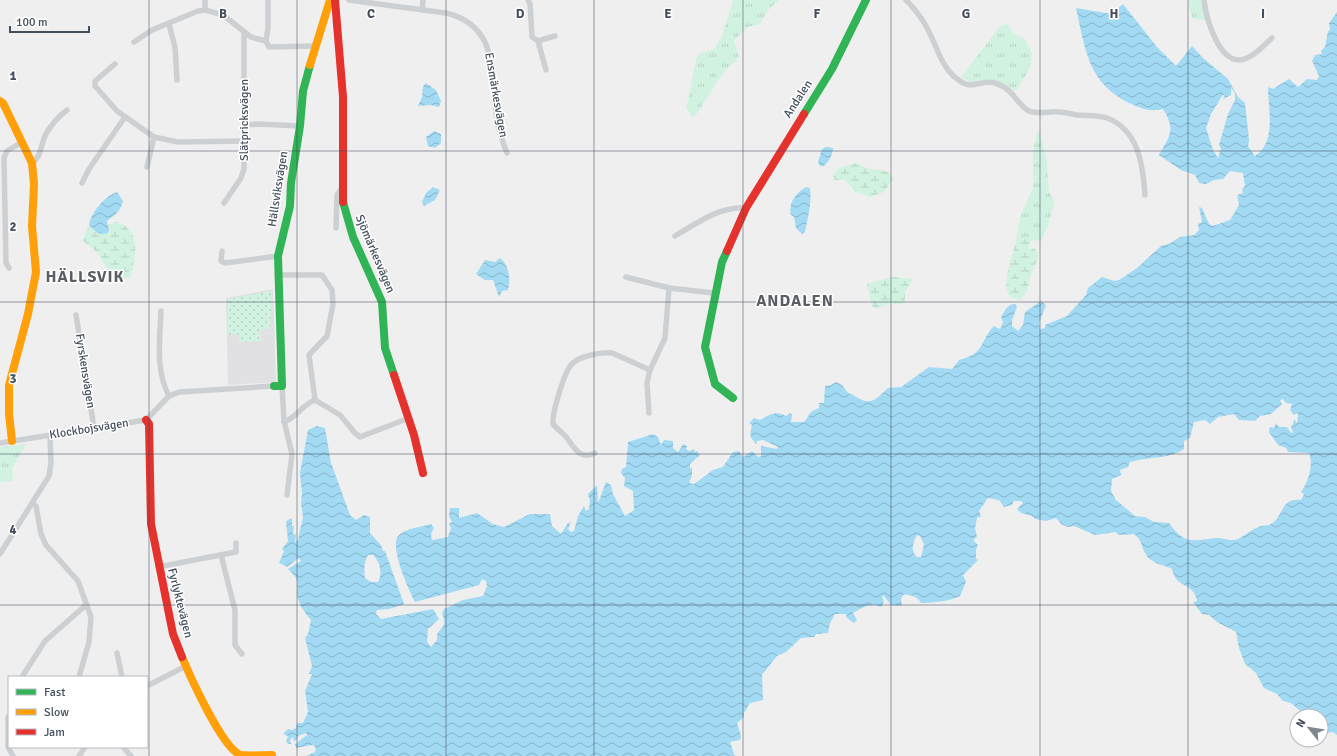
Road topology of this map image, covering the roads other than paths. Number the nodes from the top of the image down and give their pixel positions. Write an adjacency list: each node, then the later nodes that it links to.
1 (205, 0): 11 (street)
2 (268, 0): 17 (street)
3 (330, 0): 20 (street, Hällsviksvägen)
4 (335, 0): 36 (street, Sjömärkesvägen)
5 (349, 0): 12 (street, Ensmärkesvägen)
6 (423, 0): 12 (street)
7 (528, 0): 18 (street)
8 (866, 0): 39 (street, Andalen)
9 (906, 0): 37 (street)
10 (1204, 0): 16 (street)
11 (205, 10): 13 (street); 14 (street)
12 (422, 10): 32 (street, Ensmärkesvägen)
13 (169, 24): 19 (street); 23 (street)
14 (244, 32): 17 (street); 27 (street, Slätpricksvägen)
15 (555, 36): 18 (street)
16 (1272, 38)
17 (266, 41): 20 (street)
18 (538, 41): 22 (street)
19 (134, 42)
20 (314, 46): 28 (street, Hällsviksvägen)
21 (115, 64): 26 (street)
22 (546, 70)
23 (177, 80)
24 (0, 101): 31 (street)
25 (68, 110): 33 (street)
26 (125, 117): 29 (street); 35 (street)
27 (245, 125): 28 (street); 30 (street, Slätpricksvägen)
28 (300, 126): 43 (street, Hällsviksvägen)
29 (154, 137): 30 (street); 34 (street)
30 (243, 141): 38 (street, Slätpricksvägen)
31 (22, 142): 33 (street); 44 (street)
32 (507, 153)
33 (32, 163): 62 (street)
34 (147, 167)
35 (82, 183)
36 (341, 189): 40 (street); 57 (street, Sjömärkesvägen)
37 (1145, 195)
38 (224, 203)
39 (746, 208): 41 (street); 48 (street, Andalen)
40 (336, 228)
41 (675, 236)
42 (222, 251): 43 (street)
43 (278, 256): 45 (street, Hällsviksvägen)
44 (9, 268)
45 (278, 275): 52 (street, Hällsviksvägen); 55 (street)
46 (626, 277): 47 (street)
47 (669, 288): 48 (street); 51 (street)
48 (714, 293): 54 (street, Andalen)
49 (161, 311): 53 (street)
50 (76, 315): 60 (street, Fyrskensvägen)
51 (650, 370): 56 (street); 64 (street)
52 (278, 386): 53 (street); 59 (street, Hällsviksvägen)
53 (169, 396): 58 (street, Klockbojsvägen)
54 (733, 398)
55 (316, 400): 57 (street); 59 (street)
56 (649, 413)
57 (409, 418): 65 (street, Sjömärkesvägen)
58 (146, 420): 60 (street, Klockbojsvägen); 71 (street, Fyrlyktevägen)
59 (284, 422): 66 (street, Hällsviksvägen)
60 (94, 428): 61 (street, Klockbojsvägen)
61 (50, 436): 62 (street, Klockbojsvägen); 67 (street)
62 (12, 441): 63 (street, Klockbojsvägen)
63 (0, 443)
64 (595, 453)
65 (423, 473)
66 (287, 495)
67 (33, 504): 69 (street); 72 (street)
68 (236, 543): 70 (street)
69 (0, 554)
70 (221, 555): 71 (street); 74 (street)
71 (158, 566): 75 (street, Fyrlyktevägen)
72 (86, 605): 76 (street); 77 (street)
73 (116, 653): 78 (street)
74 (242, 654)
75 (186, 666): 79 (street); 85 (street, Fyrlyktevägen)
76 (23, 676)
77 (79, 676)
78 (122, 676)
79 (148, 685)
80 (8, 717): 81 (street)
81 (8, 747)
82 (124, 748): 84 (street)
83 (272, 755): 85 (street, Fyrlyktevägen)
84 (131, 756)
85 (261, 756)

